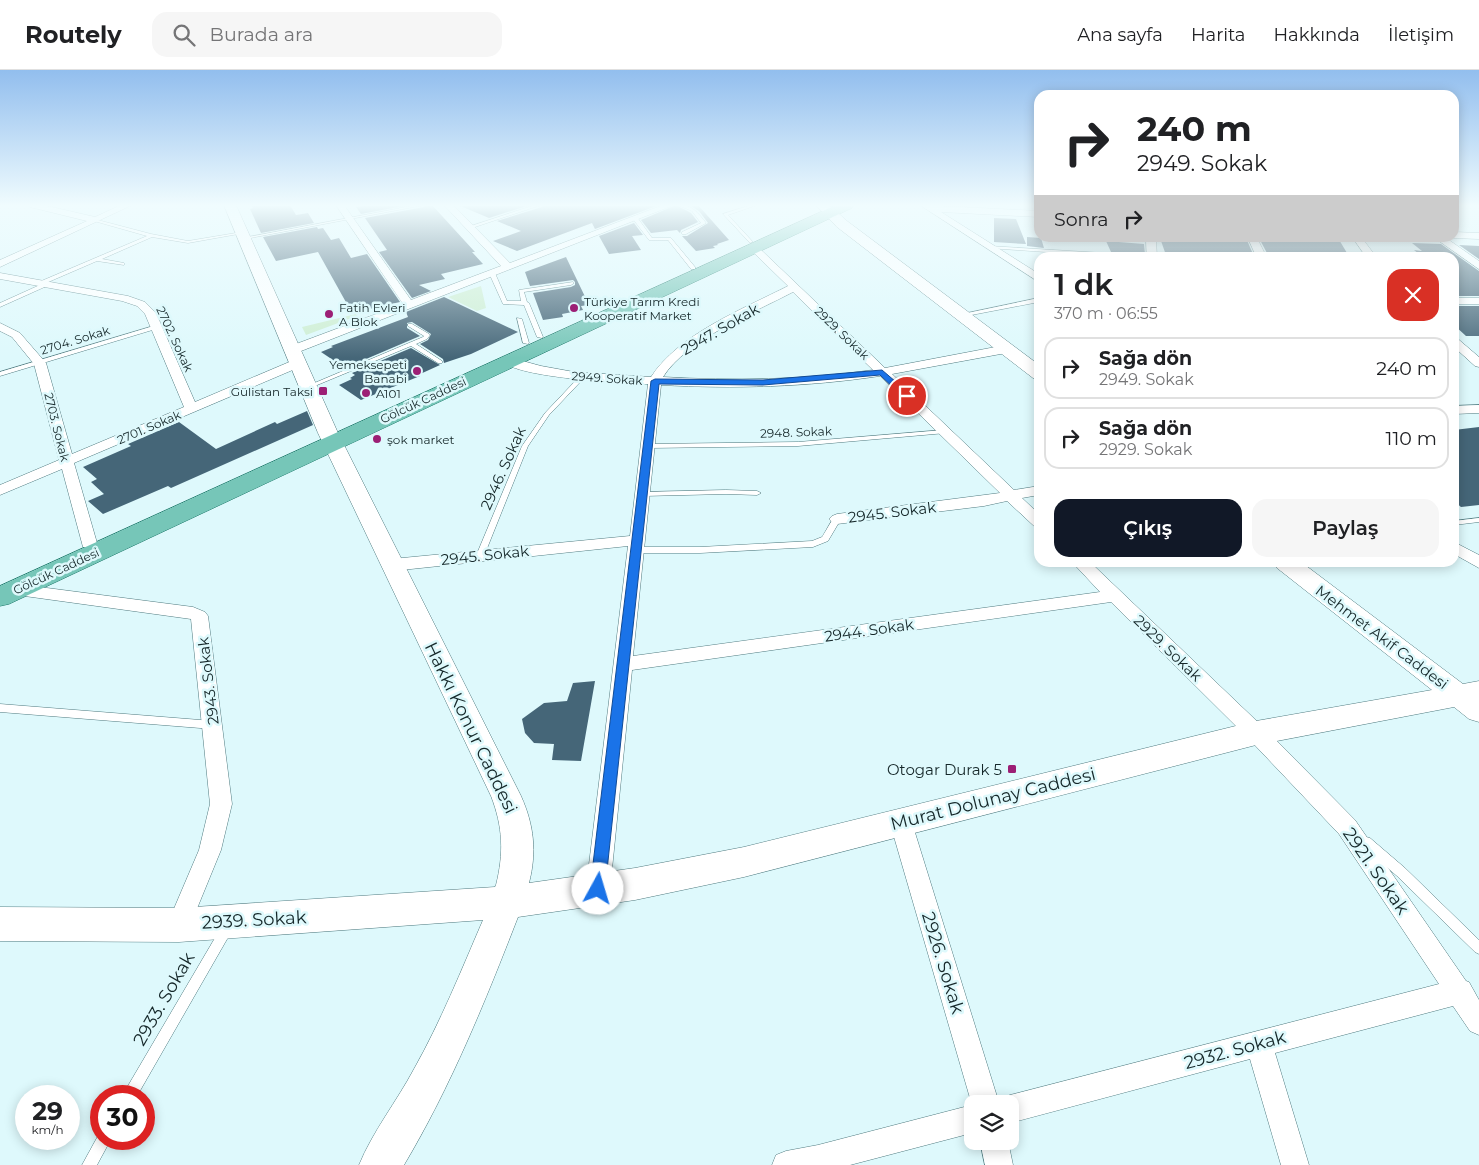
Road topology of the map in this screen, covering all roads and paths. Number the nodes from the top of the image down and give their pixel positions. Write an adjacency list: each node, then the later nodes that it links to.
1 (17, 256): 15 (street)
2 (103, 256): 14 (lane)
3 (253, 256): 41 (street, Hakkı Konur Caddesi)
4 (376, 256): 31 (street)
5 (498, 256): 18 (street)
6 (536, 256): 18 (street, 2701. Sokak)
7 (683, 256): 19 (lane)
8 (724, 256): 19 (main road, Gölcük Caddesi)
9 (729, 256): 42 (main road, Gölcük Caddesi)
10 (763, 256): 25 (street, 2929. Sokak)
11 (890, 256): 32 (street)
12 (1003, 256): 22 (street)
13 (1465, 256): 17 (street)
14 (97, 259): 16 (lane); 24 (lane)
15 (0, 264)
16 (122, 264)
17 (1479, 266)
18 (508, 267): 20 (street, 2701. Sokak)
19 (693, 268): 37 (main road, Gölcük Caddesi)
20 (492, 273): 29 (lane); 31 (street, 2701. Sokak)
21 (0, 276): 24 (street, 2702. Sokak)
22 (1034, 276)
23 (571, 283): 29 (lane)
24 (44, 284): 30 (lane); 36 (street, 2702. Sokak)
25 (794, 287): 47 (street, 2929. Sokak); 50 (street, 2947. Sokak)
26 (1459, 300): 28 (street)
27 (1034, 301): 32 (lane)
28 (1479, 301)
29 (524, 302): 37 (lane)
30 (0, 305)
31 (409, 305): 41 (street, 2701. Sokak)
32 (961, 315): 40 (street)
33 (519, 319): 37 (lane)
34 (410, 325): 38 (lane)
35 (0, 326): 45 (street, 2703. Sokak)
36 (157, 327): 45 (lane, 2704. Sokak); 53 (street, 2702. Sokak)
37 (533, 340): 56 (main road, Gölcük Caddesi)
38 (412, 344): 43 (lane); 51 (lane)
39 (1459, 345): 44 (street)
40 (1006, 349): 46 (street); 47 (street, 2949. Sokak)
41 (295, 356): 51 (street, Hakkı Konur Caddesi); 53 (street, 2701. Sokak)
42 (508, 361): 49 (street, 2949. Sokak); 56 (main road, Gölcük Caddesi)
43 (440, 362)
44 (1479, 362)
45 (40, 363): 48 (lane, 2704. Sokak); 58 (street, 2703. Sokak)
46 (1034, 370)
47 (882, 372): 50 (street, 2949. Sokak); 55 (street, 2929. Sokak)
48 (0, 374)
49 (582, 377): 50 (street, 2949. Sokak); 71 (lane, 2946. Sokak)
50 (655, 381): 57 (street)
51 (308, 387): 56 (street, Hakkı Konur Caddesi)
52 (1479, 408): 54 (street)
53 (191, 409): 58 (street, 2701. Sokak)
54 (1459, 410)
55 (944, 432): 57 (lane, 2948. Sokak); 63 (street, 2929. Sokak)
56 (330, 438): 68 (main road, Gölcük Caddesi); 73 (street, Hakkı Konur Caddesi); 76 (main road, Gölcük Caddesi)
57 (648, 446): 61 (street)
58 (66, 463): 59 (street, 2701. Sokak); 68 (street, 2703. Sokak)
59 (0, 490)
60 (1034, 491): 63 (street, 2945. Sokak)
61 (643, 494): 62 (lane); 69 (street)
62 (757, 494)
63 (1011, 496): 64 (street, 2929. Sokak); 65 (street, 2945. Sokak)
64 (1034, 518)
65 (837, 519): 69 (lane, 2945. Sokak)
66 (1479, 520): 67 (lane)
67 (1459, 522)
68 (89, 543): 76 (main road, Gölcük Caddesi)
69 (637, 545): 71 (street, 2945. Sokak); 78 (street)
70 (1459, 550): 72 (street)
71 (480, 556): 73 (street, 2945. Sokak)
72 (1479, 563)
73 (392, 564): 86 (street, Hakkı Konur Caddesi)
74 (1085, 567): 77 (street, 2929. Sokak)
75 (1292, 567): 79 (street, Mehmet Akif Caddesi)
76 (5, 591): 81 (street, 2943. Sokak)
77 (1114, 596): 78 (street, 2944. Sokak); 82 (street, 2929. Sokak)
78 (623, 664): 85 (street)
79 (1472, 700): 82 (street, Murat Dolunay Caddesi)
80 (0, 708): 81 (lane)
81 (213, 725): 89 (street, 2943. Sokak)
82 (1256, 733): 83 (street, Murat Dolunay Caddesi); 84 (street, 2921. Sokak)
83 (901, 823): 85 (street, Murat Dolunay Caddesi); 95 (street, 2926. Sokak)
84 (1347, 827): 90 (lane); 91 (street, 2921. Sokak)
85 (598, 889): 86 (street, Murat Dolunay Caddesi)
86 (506, 902): 87 (street, 2939. Sokak); 101 (street, Hakkı Konur Caddesi)
87 (231, 921): 89 (street, 2939. Sokak); 94 (lane, 2933. Sokak)
88 (0, 924): 89 (street, 2939. Sokak)
89 (179, 925)
90 (1479, 948)
91 (1460, 991): 92 (street, 2921. Sokak); 93 (street, 2932. Sokak)
92 (1479, 1022)
93 (1259, 1044): 96 (street, 2932. Sokak); 104 (street)
94 (135, 1085)
95 (981, 1095)
96 (1019, 1107)
97 (964, 1121): 102 (street)
98 (97, 1150): 100 (lane)
99 (996, 1150): 103 (street)
100 (88, 1165)
101 (380, 1165)
102 (786, 1165)
103 (999, 1165)
104 (1296, 1165)

